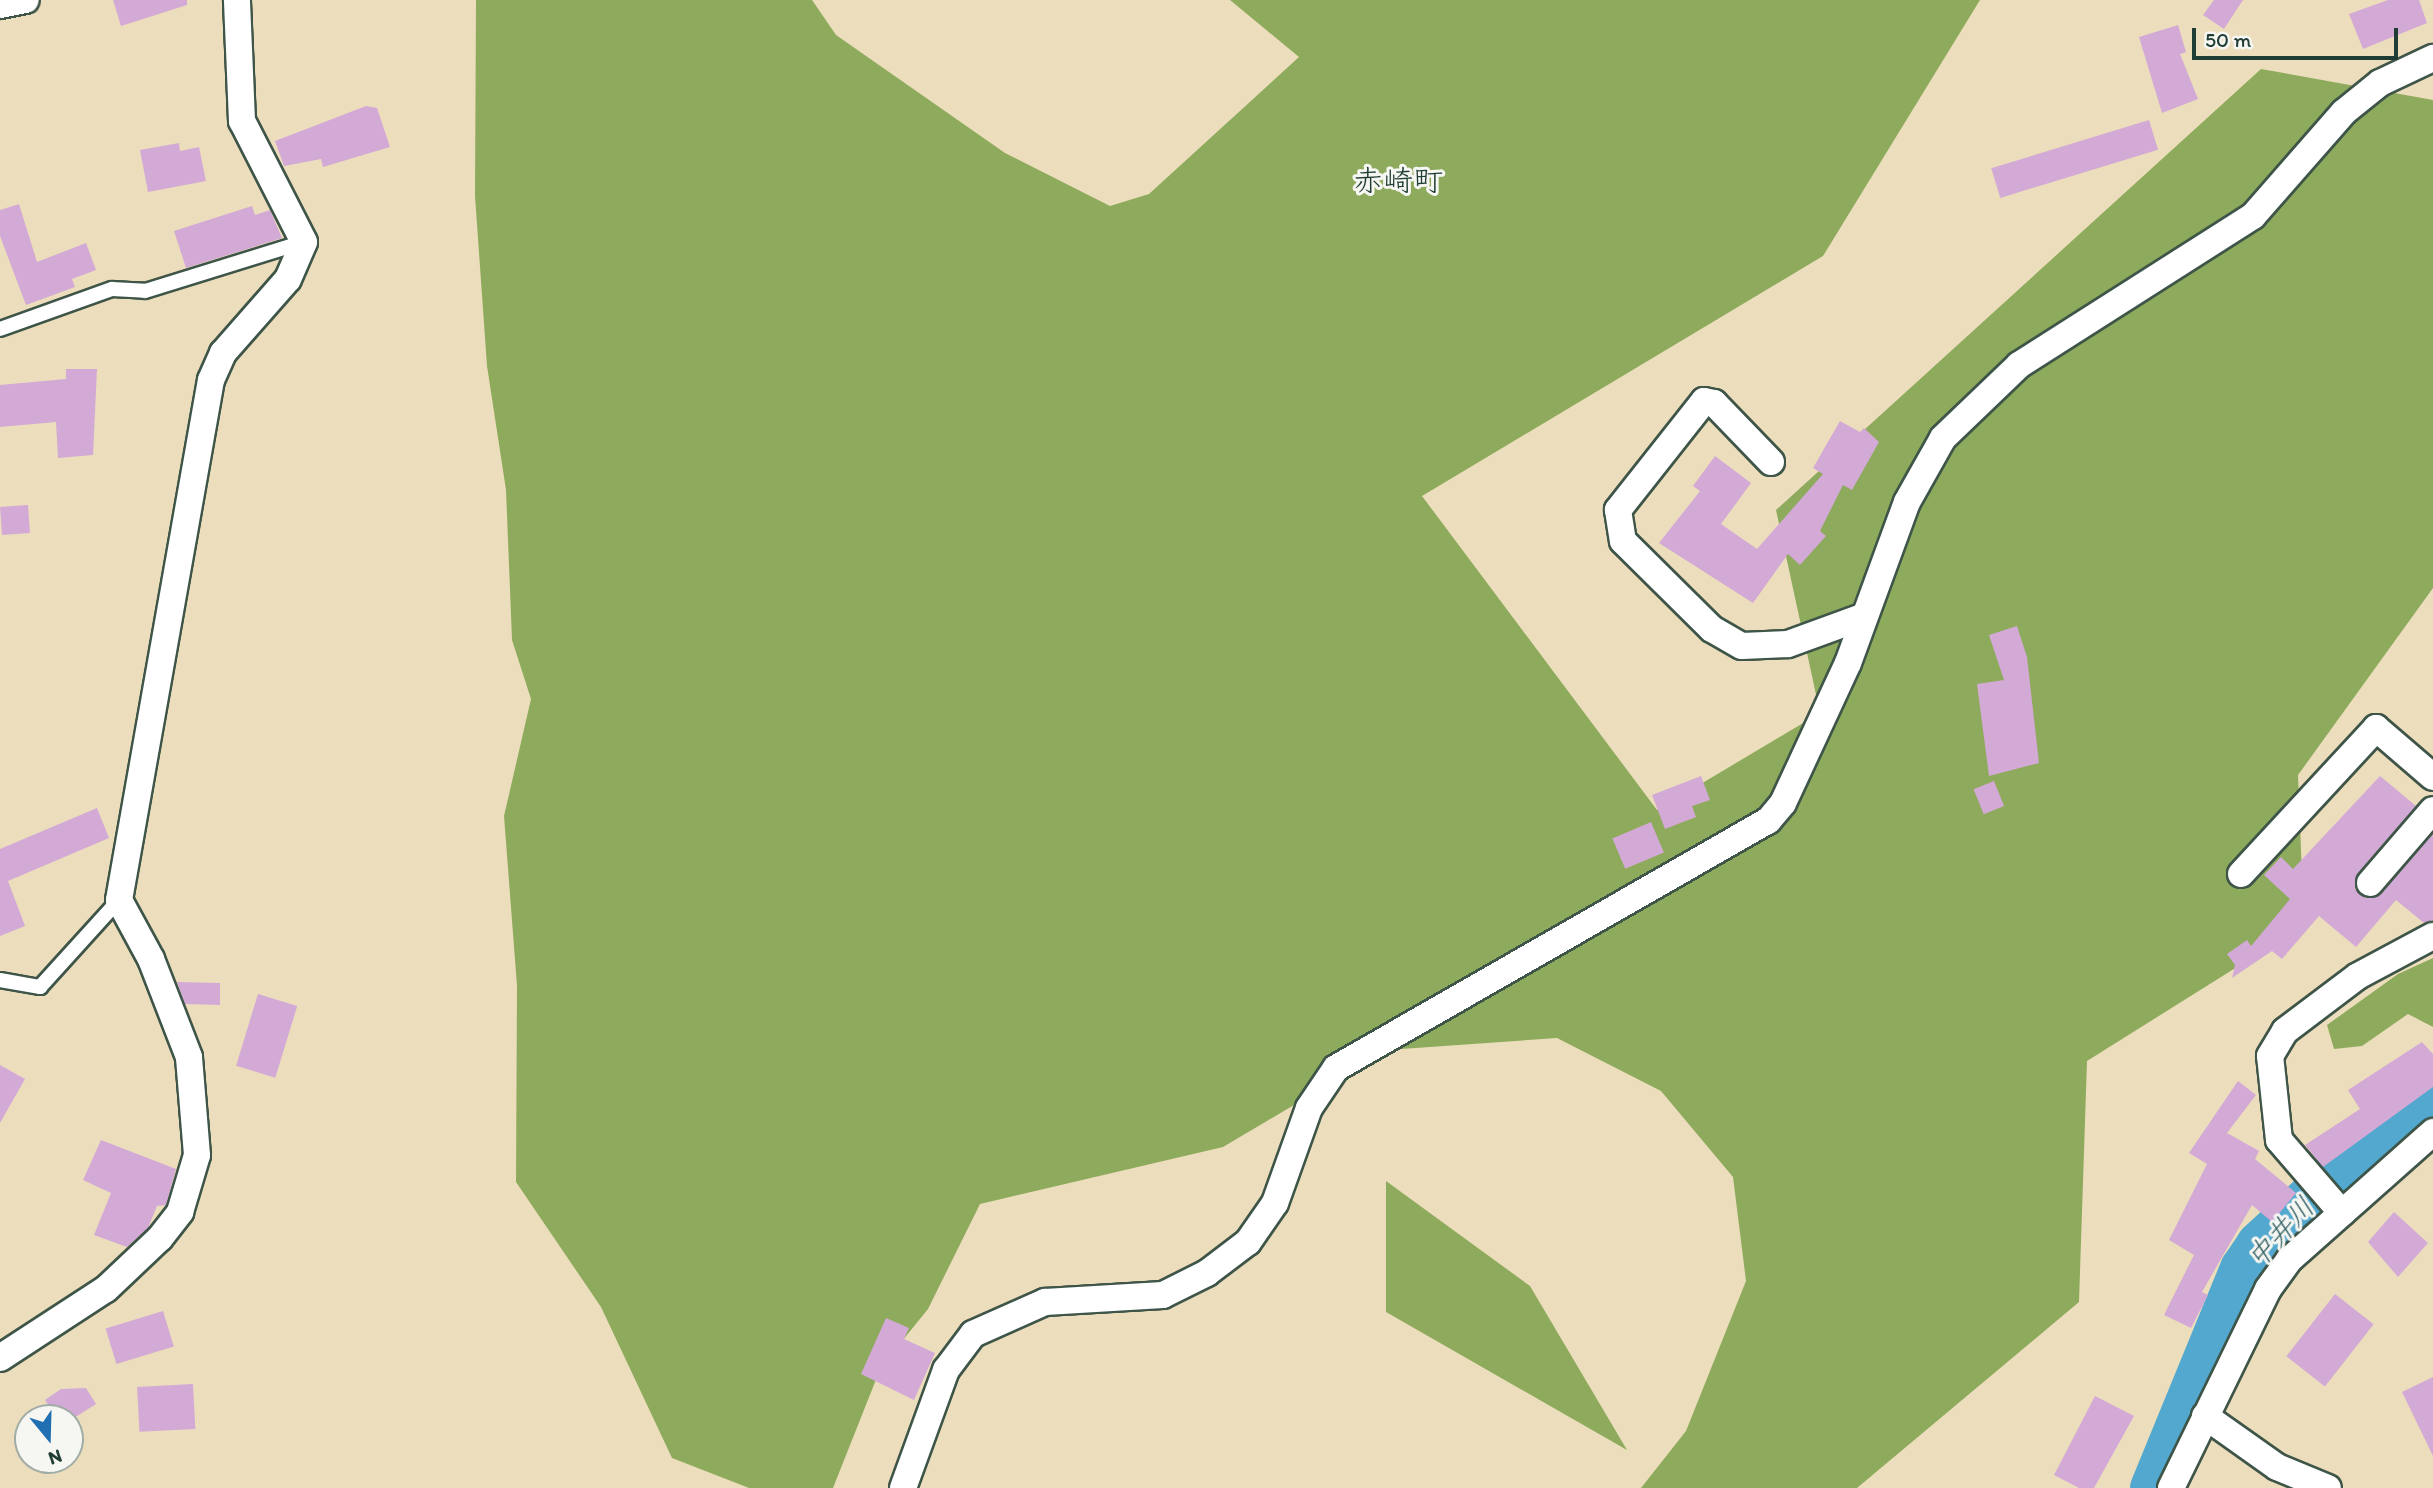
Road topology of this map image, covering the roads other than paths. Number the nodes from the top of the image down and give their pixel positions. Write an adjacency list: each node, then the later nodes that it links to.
1 (26, 0): 3 (street)
2 (237, 0): 5 (street)
3 (0, 5)
4 (2433, 58): 8 (street)
5 (304, 242): 6 (lane); 13 (street)
6 (0, 329)
7 (1770, 463): 8 (street)
8 (1862, 617): 20 (street)
9 (2433, 777): 11 (street)
10 (2433, 810): 12 (street)
11 (2241, 874)
12 (2370, 883)
13 (119, 900): 15 (lane); 18 (street)
14 (2433, 936): 17 (street)
15 (0, 981)
16 (2433, 1132): 17 (street)
17 (2337, 1208): 19 (street)
18 (0, 1358)
19 (2205, 1416): 21 (street); 22 (street)
20 (903, 1488)
21 (2171, 1488)
22 (2328, 1488)

